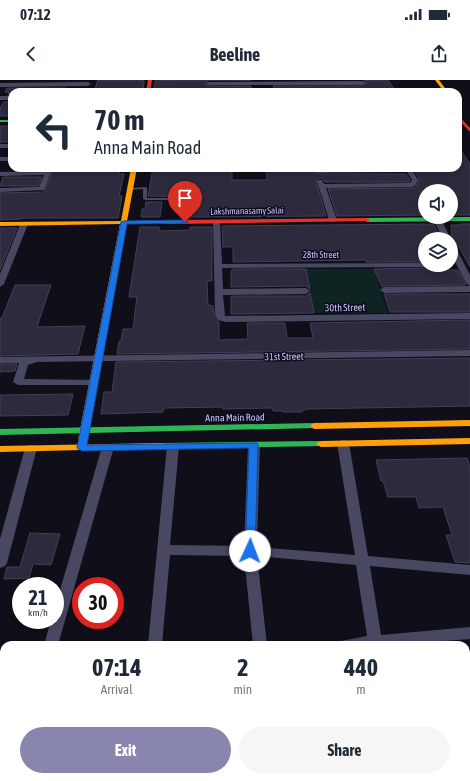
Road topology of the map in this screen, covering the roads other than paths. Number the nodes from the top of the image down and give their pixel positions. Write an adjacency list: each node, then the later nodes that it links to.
1 (89, 82): 4 (street)
2 (209, 82): 3 (street)
3 (363, 83)
4 (0, 85)
5 (462, 120): 6 (street)
6 (470, 131)
7 (33, 172): 12 (street)
8 (49, 172): 15 (street)
9 (133, 172): 14 (street)
10 (318, 172): 13 (street)
11 (411, 172): 13 (street)
12 (0, 174)
13 (322, 186): 20 (street)
14 (130, 189): 16 (lane); 21 (street)
15 (0, 190)
16 (198, 199)
17 (458, 218): 18 (street, Lakshmanasamy Salai)
18 (470, 218)
19 (418, 219): 20 (street, Lakshmanasamy Salai)
20 (333, 220): 22 (street, Lakshmanasamy Salai)
21 (124, 222): 22 (street, Lakshmanasamy Salai); 24 (street, Lakshmanasamy Salai); 39 (street)
22 (216, 222): 28 (street)
23 (0, 224): 24 (street, Lakshmanasamy Salai)
24 (24, 224): 29 (street)
25 (458, 259): 26 (street)
26 (461, 264): 30 (street)
27 (418, 265): 28 (street, 28th Street)
28 (218, 266): 35 (street)
29 (3, 269): 31 (street)
30 (470, 283)
31 (0, 284)
32 (470, 289): 33 (street)
33 (384, 290)
34 (306, 291): 35 (street)
35 (219, 292): 36 (street, 30th Street)
36 (470, 316)
37 (470, 353): 39 (street, 31st Street)
38 (0, 360): 39 (street)
39 (98, 360): 40 (street); 40 (street)
40 (94, 382): 42 (street)
41 (470, 423): 42 (street, Anna Main Road)
42 (85, 431): 43 (street, Anna Main Road); 50 (street)
43 (0, 432)
44 (470, 441): 45 (street)
45 (343, 443): 46 (street); 54 (street)
46 (254, 445): 47 (street); 53 (street)
47 (173, 446): 48 (street); 52 (street)
48 (108, 447): 50 (street); 58 (street)
49 (31, 448): 50 (street); 51 (street); 55 (street)
50 (82, 448)
51 (0, 449)
52 (163, 550): 53 (street); 59 (street)
53 (250, 551): 54 (street); 60 (street)
54 (362, 560): 56 (street); 61 (street)
55 (0, 563)
56 (470, 570)
57 (470, 633): 61 (street)
58 (52, 641)
59 (155, 641)
60 (260, 641)
61 (375, 641)

